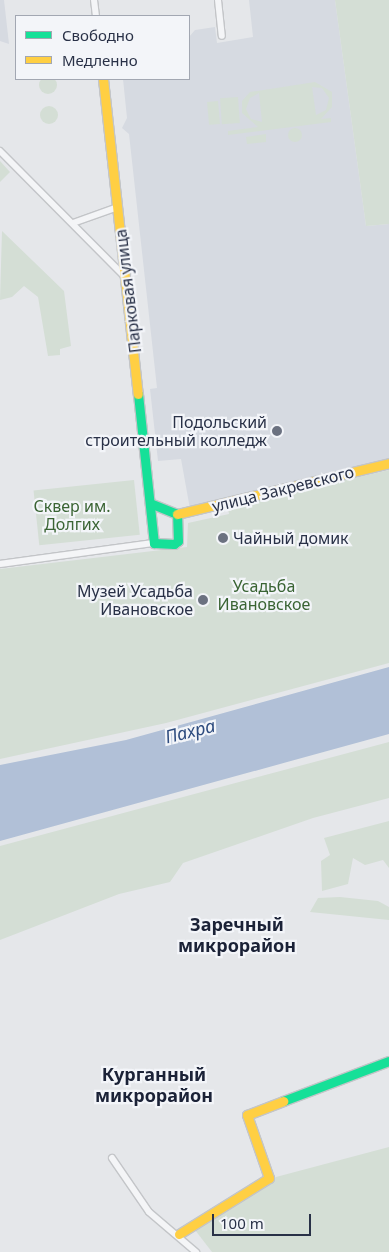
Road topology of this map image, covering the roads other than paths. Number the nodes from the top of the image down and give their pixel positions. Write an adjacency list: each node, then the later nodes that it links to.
1 (94, 0): 3 (street)
2 (218, 0): 4 (street)
3 (96, 15)
4 (222, 36)
5 (103, 80): 7 (street, Парковая улица)
6 (0, 151): 8 (street)
7 (118, 208): 8 (street); 9 (street, Парковая улица)
8 (73, 223): 9 (street)
9 (127, 279): 11 (street, Парковая улица)
10 (389, 463): 12 (street, улица Закревского)
11 (150, 502): 12 (street); 13 (street, Парковая улица)
12 (177, 514): 13 (street)
13 (154, 543): 14 (street)
14 (0, 564)
15 (389, 1061): 17 (street)
16 (112, 1158): 17 (street)
17 (179, 1234): 18 (street)
18 (196, 1252)

